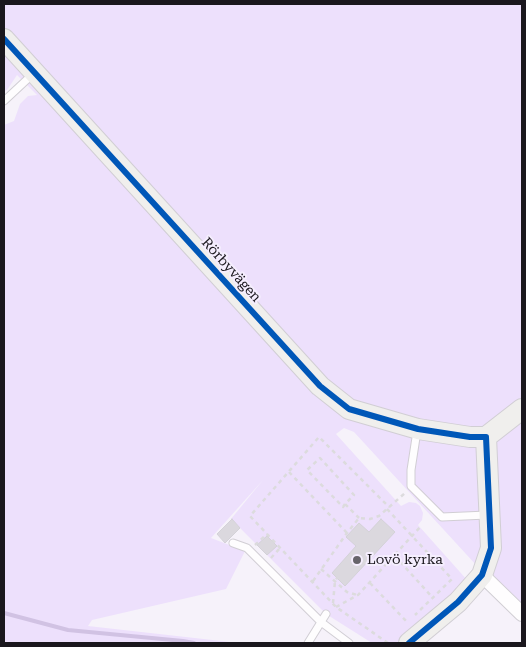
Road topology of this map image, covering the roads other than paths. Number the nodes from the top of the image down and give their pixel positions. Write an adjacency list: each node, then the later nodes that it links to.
1 (4, 39): 2 (street, Rörbyvägen)
2 (34, 73): 3 (lane); 5 (street, Rörbyvägen)
3 (4, 101)
4 (522, 409): 6 (street)
5 (418, 429): 6 (street, Rörbyvägen); 7 (lane)
6 (486, 437): 7 (street)
7 (490, 516): 9 (street)
8 (233, 543): 12 (lane)
9 (482, 575): 11 (street); 15 (street)
10 (326, 614): 12 (lane)
11 (522, 614)
12 (321, 622): 13 (lane); 14 (lane)
13 (308, 643)
14 (349, 643)
15 (409, 643)

